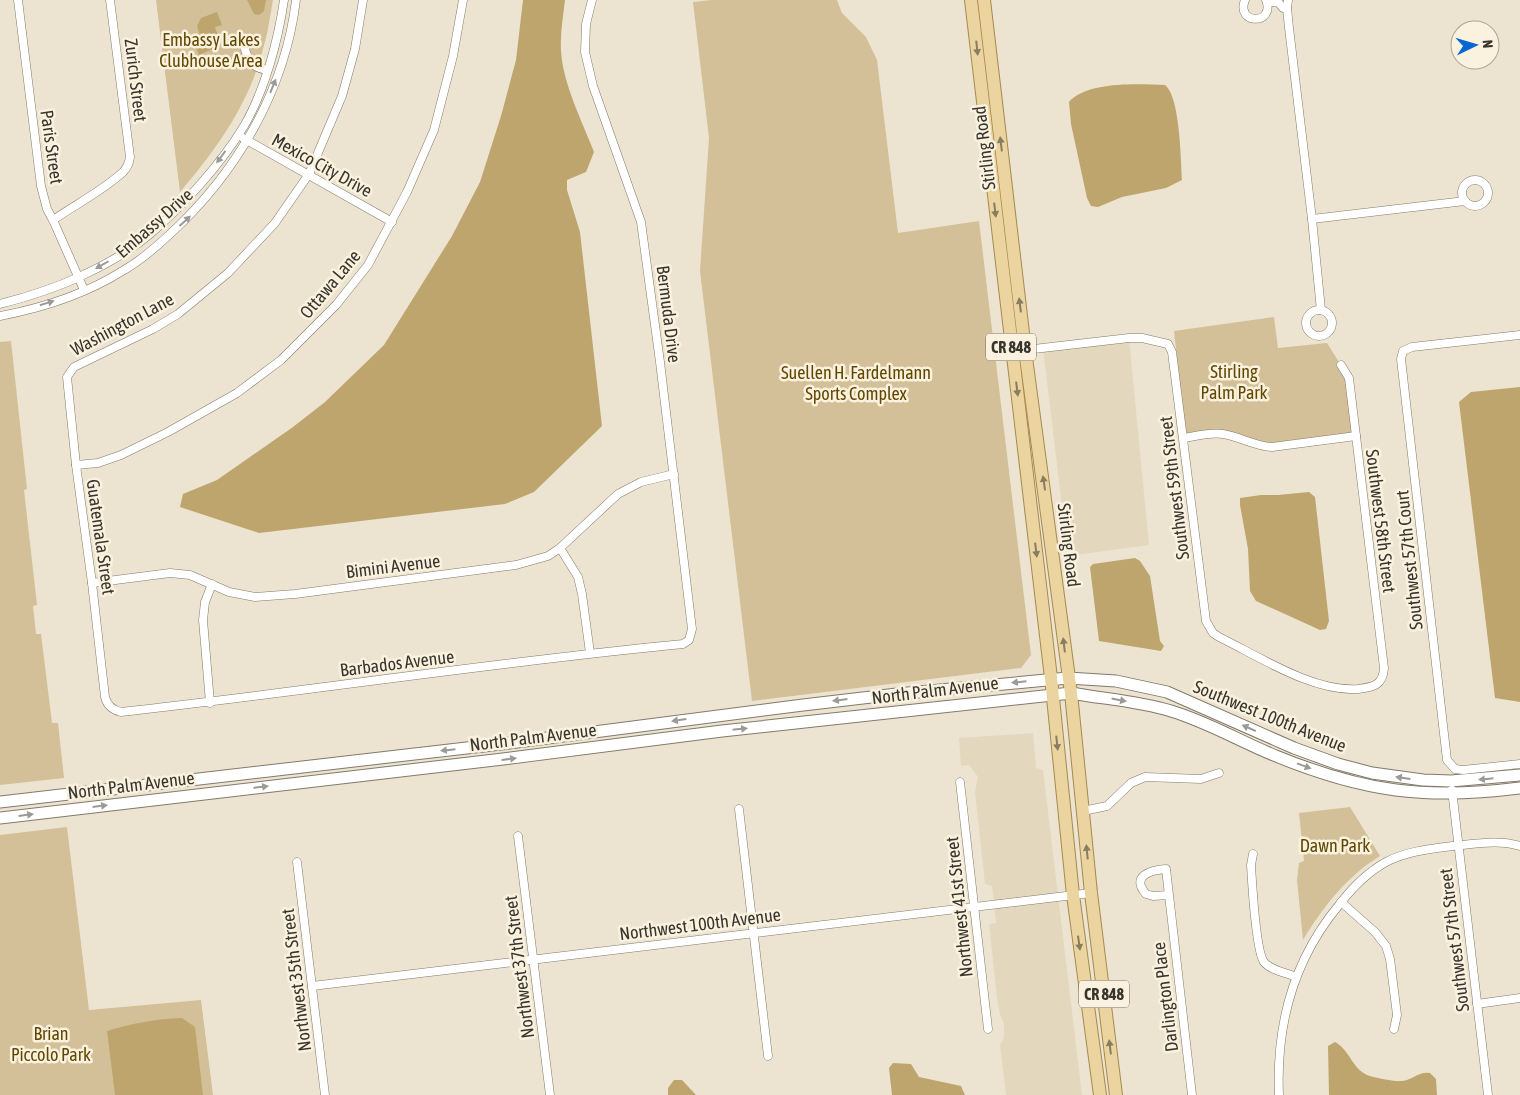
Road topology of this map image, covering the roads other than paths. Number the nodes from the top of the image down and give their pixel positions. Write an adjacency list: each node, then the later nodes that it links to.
1 (18, 0): 21 (street, Paris Street)
2 (110, 0): 21 (street, Zurich Street)
3 (284, 0): 15 (street, Embassy Drive)
4 (296, 0): 17 (street, Embassy Drive, one-way to 4)
5 (363, 0): 18 (street, Washington Lane)
6 (463, 0): 22 (street, Ottawa Lane)
7 (592, 0): 35 (street, Bermuda Drive)
8 (971, 0): 42 (main road, Stirling Road / CR 848, one-way to 42)
9 (984, 0): 29 (main road, Stirling Road / CR 848, one-way to 9)
10 (1245, 0): 13 (street)
11 (1267, 1): 12 (street); 13 (street)
12 (1286, 5): 13 (street); 20 (street)
13 (1267, 12)
14 (242, 40): 15 (street)
15 (267, 70): 16 (street, Embassy Drive)
16 (237, 135): 17 (street, Mexico City Drive); 23 (street, Embassy Drive, one-way to 23)
17 (247, 140): 18 (street, Mexico City Drive); 24 (street, Embassy Drive, one-way to 17)
18 (309, 174): 22 (street, Mexico City Drive); 31 (street, Washington Lane)
19 (1465, 201): 20 (street)
20 (1312, 219): 26 (street)
21 (53, 220): 23 (street, Paris Street)
22 (392, 222): 34 (street, Ottawa Lane)
23 (79, 278): 24 (street, Paris Street); 25 (street, Embassy Drive)
24 (84, 290): 27 (street, Embassy Drive, one-way to 24)
25 (0, 304)
26 (1321, 310)
27 (0, 316)
28 (1520, 335): 50 (street, Southwest 57th Court)
29 (1025, 350): 33 (street, Southwest 59th Street); 43 (main road, Stirling Road / CR 848, one-way to 29)
30 (1341, 366): 32 (street, Southwest 58th Street)
31 (69, 372): 34 (street, Guatemala Street)
32 (1356, 436): 33 (street); 39 (street, Southwest 58th Street)
33 (1184, 438): 39 (street, Southwest 59th Street)
34 (76, 465): 37 (street, Guatemala Street)
35 (674, 474): 36 (street, Bimini Avenue); 40 (street, Bermuda Drive)
36 (560, 548): 38 (street, Bimini Avenue); 41 (street)
37 (92, 583): 38 (street, Bimini Avenue); 47 (street, Guatemala Street)
38 (212, 584): 46 (street)
39 (1209, 628)
40 (689, 640): 41 (street, Barbados Avenue)
41 (590, 653): 46 (street, Barbados Avenue)
42 (1052, 678): 43 (main road, North Palm Avenue); 45 (main road, Stirling Road / CR 848); 48 (main road, North Palm Avenue, one-way to 48)
43 (1068, 678): 44 (main road, Stirling Road / CR 848); 53 (main road, Southwest 100th Avenue, one-way to 43)
44 (1070, 693): 45 (main road, North Palm Avenue); 56 (main road, Southwest 100th Avenue, one-way to 56); 60 (main road, Stirling Road / CR 848)
45 (1053, 694): 49 (main road, North Palm Avenue, one-way to 45); 69 (main road, Stirling Road / CR 848, one-way to 69)
46 (210, 702): 47 (street, Barbados Avenue)
47 (109, 706)
48 (581, 734): 49 (main road); 57 (main road, North Palm Avenue, one-way to 57)
49 (583, 749): 61 (main road, North Palm Avenue, one-way to 49)
50 (1520, 764)
51 (1219, 773): 60 (street)
52 (1520, 775): 53 (main road, Southwest 100th Avenue, one-way to 53)
53 (1451, 781): 56 (street, Southwest 57th Street)
54 (960, 782): 72 (street, Northwest 41st Street)
55 (1520, 788): 56 (main road, Southwest 100th Avenue)
56 (1452, 794): 64 (street, Southwest 57th Street)
57 (50, 796): 58 (main road, North Palm Avenue); 61 (main road)
58 (0, 802)
59 (739, 809): 73 (street)
60 (1083, 811): 68 (main road, Stirling Road / CR 848, one-way to 60)
61 (51, 812): 62 (main road, North Palm Avenue, one-way to 61)
62 (0, 818)
63 (518, 836): 74 (street, Northwest 37th Street)
64 (1458, 846): 65 (street); 71 (street); 78 (street, Southwest 57th Street)
65 (1520, 846)
66 (1253, 854): 75 (street)
67 (298, 862): 76 (street, Northwest 35th Street)
68 (1091, 893): 69 (street, Northwest 100th Avenue); 85 (main road, Stirling Road / CR 848, one-way to 68)
69 (1073, 895): 72 (street, Northwest 100th Avenue); 84 (main road, Stirling Road / CR 848, one-way to 84)
70 (1168, 895): 86 (street, Darlington Place)
71 (1341, 902): 75 (street); 79 (street)
72 (974, 907): 73 (street, Northwest 100th Avenue); 80 (street, Northwest 41st Street)
73 (754, 933): 74 (street, Northwest 100th Avenue); 81 (street)
74 (533, 960): 76 (street, Northwest 100th Avenue); 83 (street, Northwest 37th Street)
75 (1296, 976): 87 (street)
76 (312, 986): 82 (street, Northwest 35th Street)
77 (1520, 998): 78 (street)
78 (1477, 1004): 88 (street, Southwest 57th Street)
79 (1394, 1028)
80 (988, 1029)
81 (768, 1056)
82 (325, 1095)
83 (550, 1095)
84 (1100, 1095)
85 (1116, 1095)
86 (1192, 1095)
87 (1279, 1095)
88 (1488, 1095)

